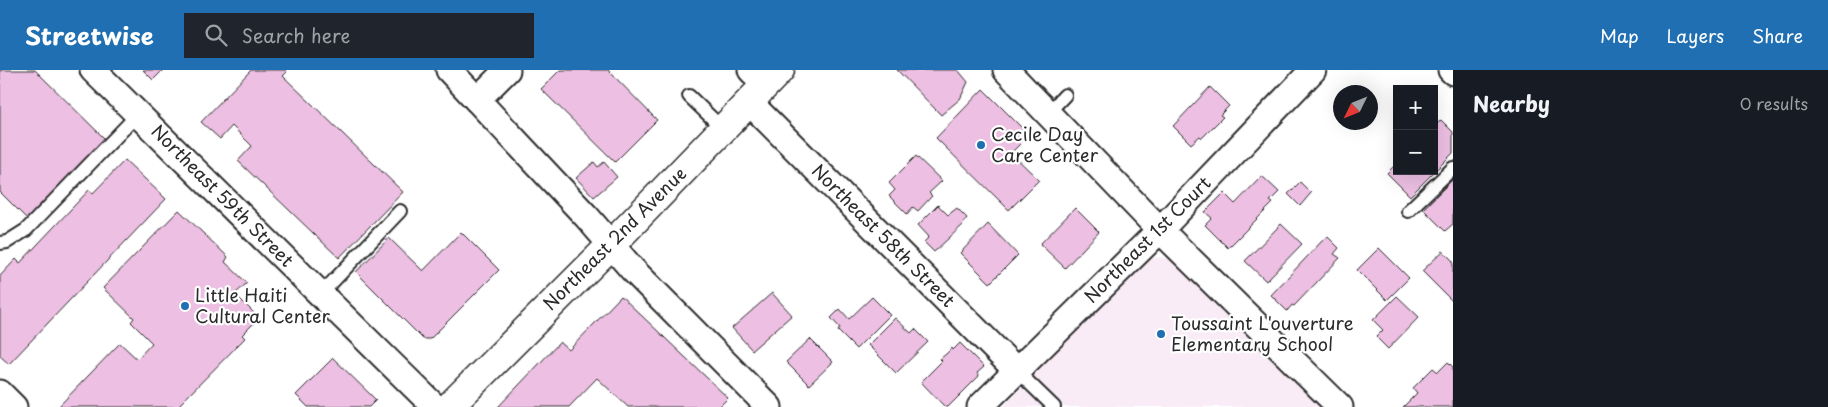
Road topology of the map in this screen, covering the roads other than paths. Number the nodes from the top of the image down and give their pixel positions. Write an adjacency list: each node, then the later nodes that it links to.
1 (93, 70): 11 (street, Northeast 59th Street)
2 (449, 70): 9 (street)
3 (508, 70): 9 (street)
4 (1006, 70): 10 (street)
5 (1313, 70): 16 (street, Northeast 1st Court)
6 (761, 82): 12 (main road, Northeast 2nd Avenue); 20 (street, Northeast 58th Street)
7 (1065, 95): 10 (lane)
8 (689, 96): 12 (lane)
9 (478, 100): 18 (street)
10 (1048, 113): 16 (street)
11 (138, 114): 17 (lane); 19 (street, Northeast 59th Street)
12 (723, 129): 18 (main road, Northeast 2nd Avenue)
13 (1453, 168): 15 (lane)
14 (400, 211): 19 (lane)
15 (1408, 211)
16 (1160, 230): 20 (street, Northeast 1st Court); 28 (street)
17 (0, 243)
18 (611, 244): 24 (main road, Northeast 2nd Avenue); 25 (street)
19 (321, 294): 23 (street, Northeast 59th Street)
20 (1016, 371): 26 (street, Northeast 1st Court); 27 (lane)
21 (0, 393): 22 (street)
22 (14, 407)
23 (436, 407)
24 (449, 407)
25 (769, 407)
26 (980, 407)
27 (1054, 407)
28 (1340, 407)

